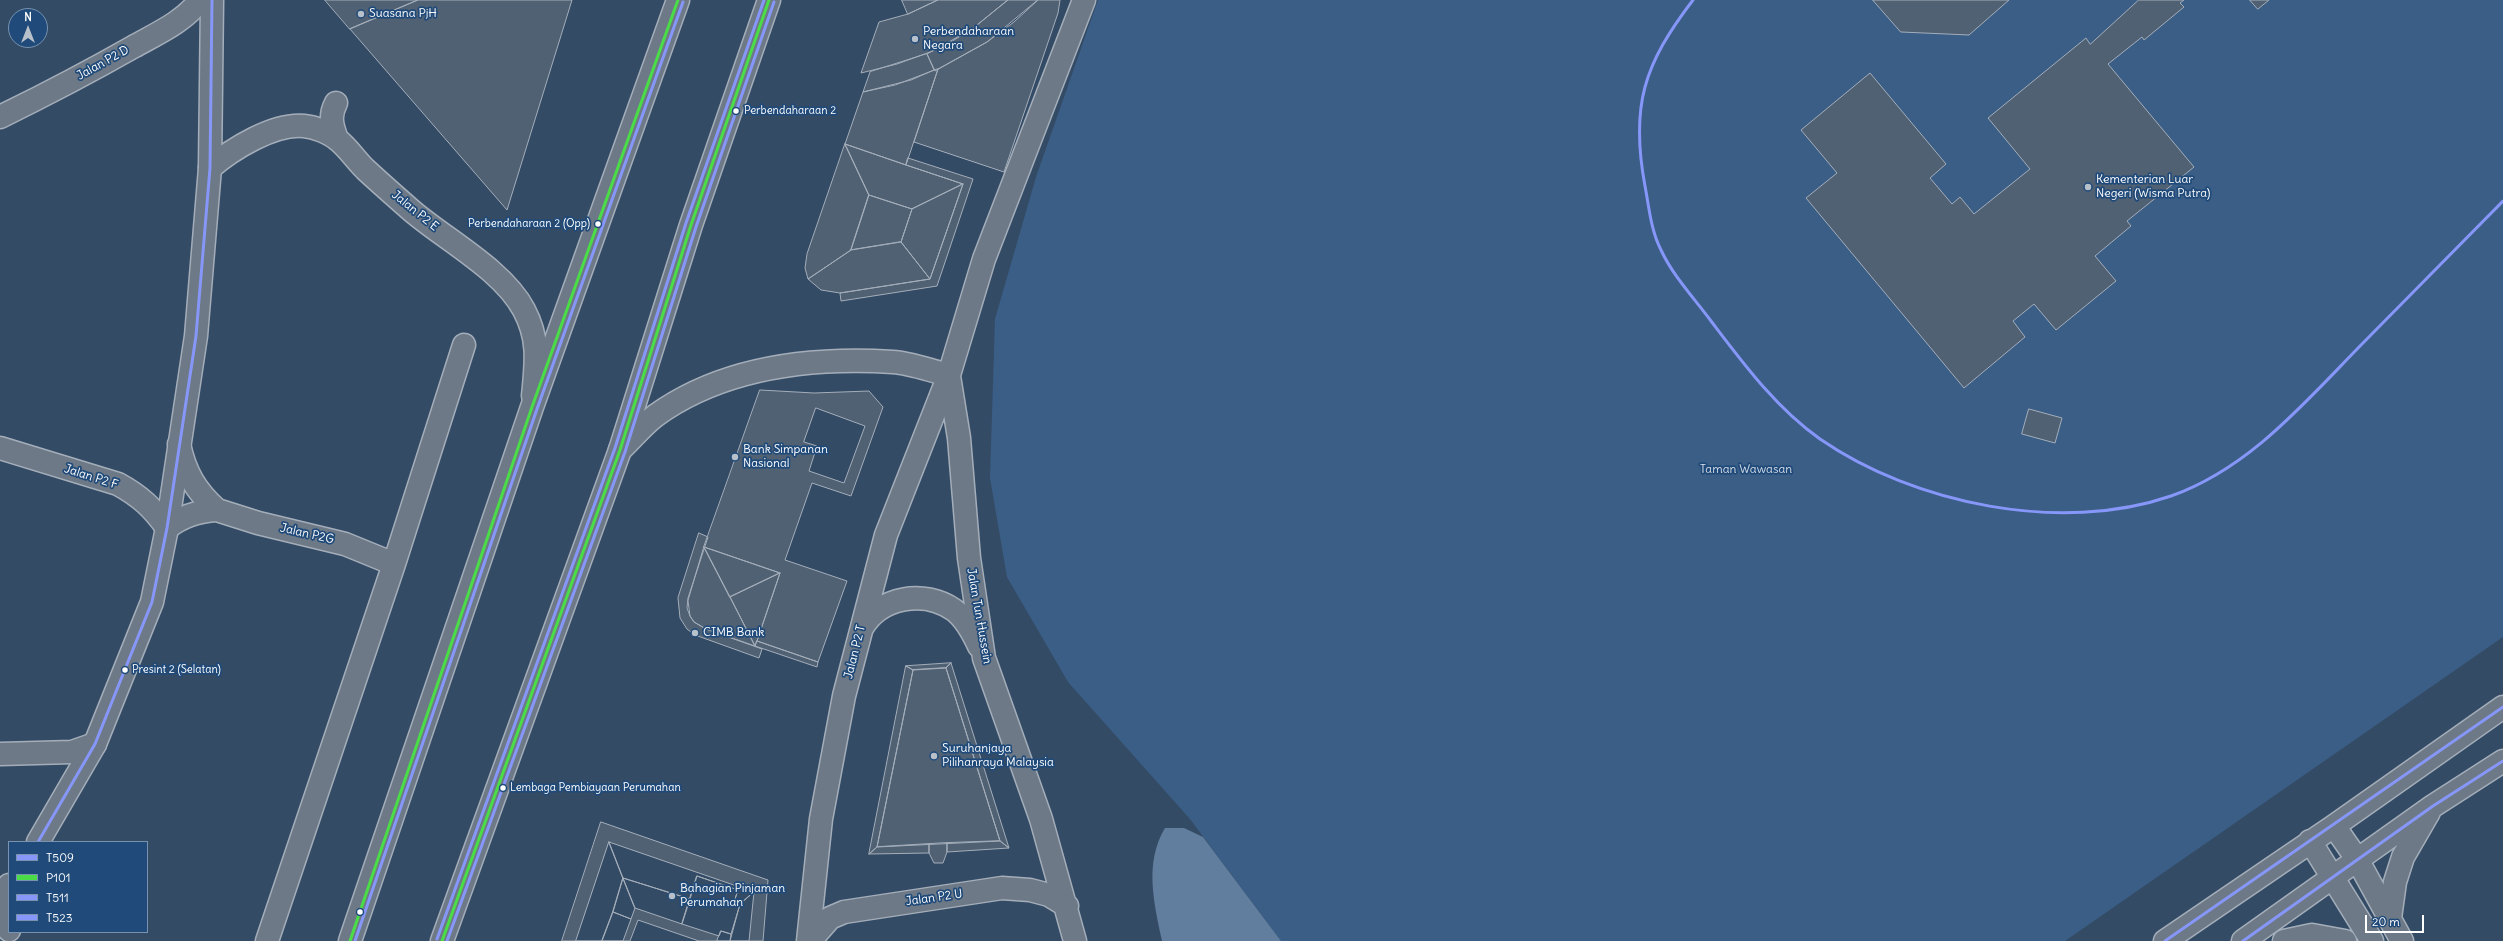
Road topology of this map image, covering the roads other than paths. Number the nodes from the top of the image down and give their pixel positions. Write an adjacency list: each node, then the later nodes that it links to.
1 (200, 0): 7 (street, Jalan P2 D)
2 (212, 0): 9 (street)
3 (678, 0): 12 (street)
4 (769, 0): 15 (street)
5 (1084, 0): 11 (street, Jalan P2 T)
6 (336, 102): 8 (street)
7 (0, 117)
8 (337, 139): 9 (street, Jalan P2 E); 12 (street, Jalan P2 E)
9 (210, 168): 13 (street)
10 (464, 345): 18 (street)
11 (949, 375): 15 (street); 19 (street, Jalan P2 T); 20 (street, Jalan Tun Hussein)
12 (532, 407): 36 (street)
13 (179, 444): 16 (street); 17 (street)
14 (0, 448): 17 (street, Jalan P2 F)
15 (620, 450): 37 (street)
16 (217, 510): 17 (street); 18 (street, Jalan P2G)
17 (167, 528): 22 (street)
18 (394, 564): 35 (street)
19 (859, 633): 20 (street); 38 (street, Jalan P2 T)
20 (984, 658): 32 (street, Jalan Tun Hussein)
21 (2503, 707): 26 (street)
22 (95, 744): 23 (street); 27 (street)
23 (0, 754)
24 (2503, 761): 25 (street)
25 (2433, 806): 29 (street); 33 (street)
26 (2334, 826): 28 (street); 29 (street)
27 (39, 841)
28 (2310, 842): 30 (street); 40 (street)
29 (2357, 859): 30 (street); 33 (street)
30 (2332, 878): 41 (street); 44 (street)
31 (4, 892): 34 (street)
32 (1067, 906): 38 (street, Jalan P2 U); 39 (street, Jalan Tun Hussein)
33 (2390, 918): 45 (street)
34 (8, 928)
35 (267, 941)
36 (350, 941)
37 (442, 941)
38 (809, 941)
39 (1075, 941)
40 (2165, 941)
41 (2243, 941)
42 (2284, 941): 43 (street)
43 (2345, 941)
44 (2372, 941)
45 (2402, 941)

